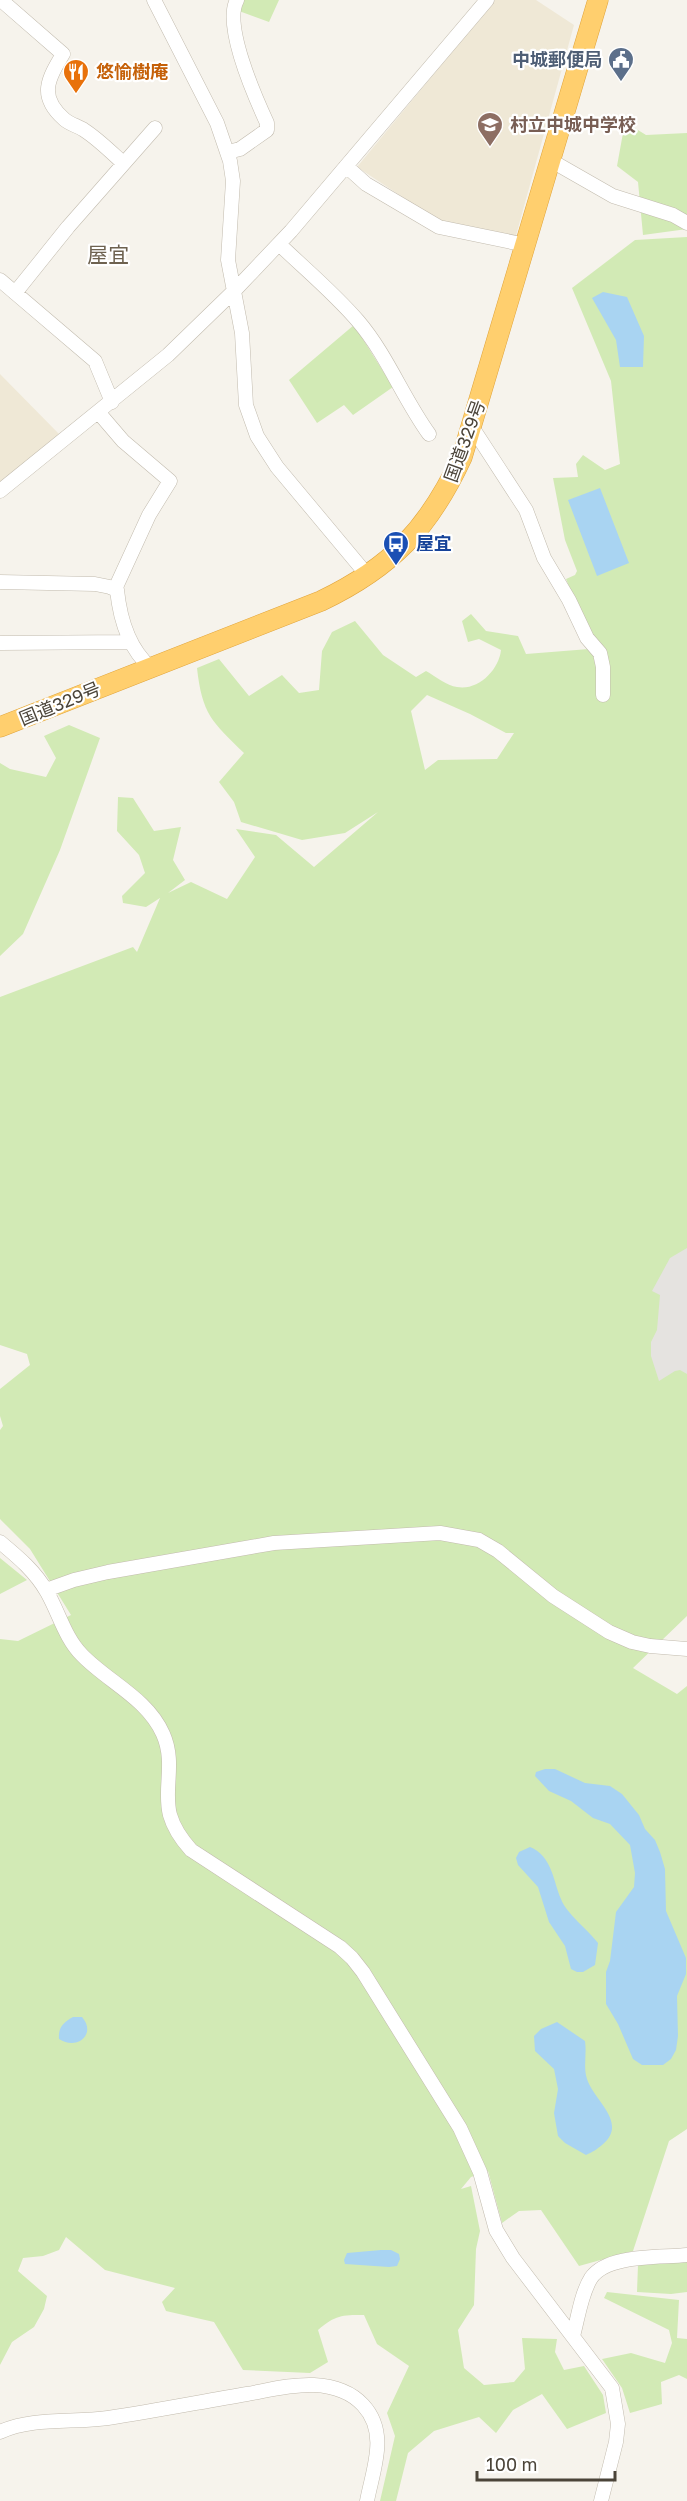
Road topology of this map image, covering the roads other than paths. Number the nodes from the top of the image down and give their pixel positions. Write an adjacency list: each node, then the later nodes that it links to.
1 (1, 0): 9 (street)
2 (154, 0): 7 (street)
3 (237, 0): 7 (street)
4 (486, 0): 10 (street)
5 (598, 0): 8 (highway, 国道329号)
6 (155, 129): 9 (street)
7 (228, 152): 15 (street)
8 (550, 160): 11 (street); 13 (highway, 国道329号)
9 (123, 163): 16 (street)
10 (346, 166): 12 (street); 13 (street)
11 (687, 223)
12 (279, 244): 15 (street); 20 (street)
13 (526, 245): 19 (highway, 国道329号)
14 (0, 280): 16 (street)
15 (235, 290): 17 (street); 22 (street)
16 (15, 293): 17 (street)
17 (112, 402): 18 (street)
18 (99, 413): 21 (street); 24 (street)
19 (472, 428): 22 (highway, 国道329号); 28 (street)
20 (429, 434)
21 (0, 491)
22 (368, 576): 27 (highway, 国道329号)
23 (0, 582): 24 (street)
24 (115, 589): 25 (street)
25 (131, 642): 26 (street); 27 (street)
26 (0, 643)
27 (151, 668): 29 (highway, 国道329号)
28 (603, 695)
29 (0, 728)
30 (0, 1542): 31 (street)
31 (46, 1590): 32 (street); 34 (street)
32 (687, 1649)
33 (687, 2255): 34 (street)
34 (573, 2336): 37 (street)
35 (1, 2432): 36 (street)
36 (367, 2501)
37 (601, 2501)

